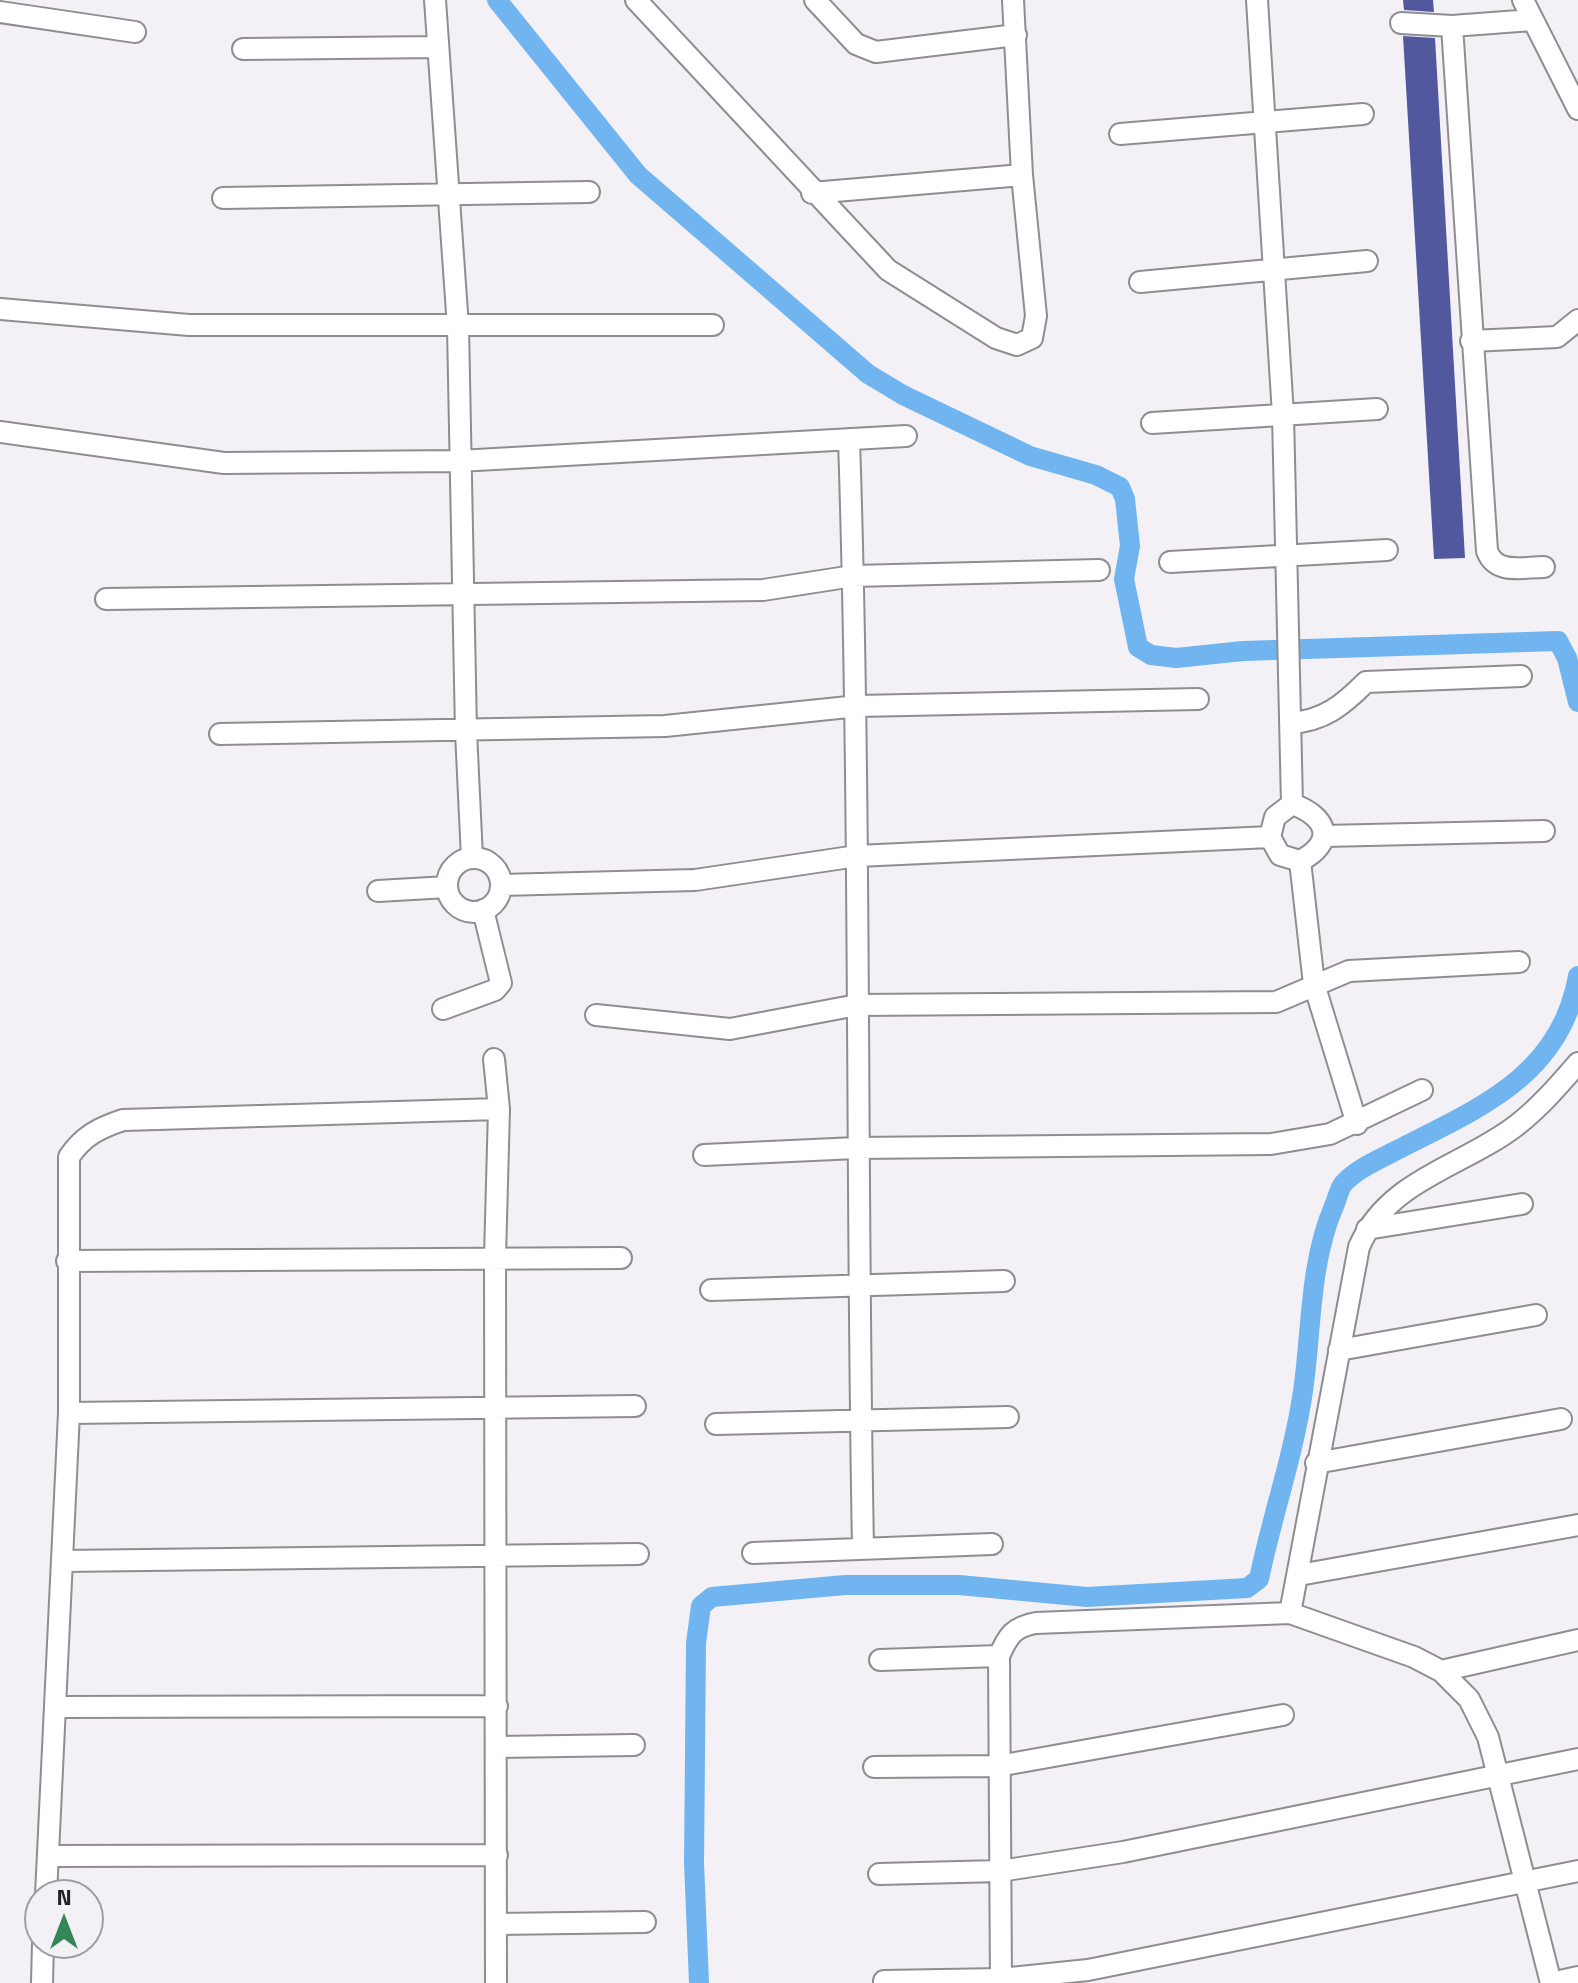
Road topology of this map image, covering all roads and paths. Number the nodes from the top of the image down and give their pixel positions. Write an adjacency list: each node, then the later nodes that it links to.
1 (435, 0): 13 (street)
2 (636, 0): 21 (street)
3 (815, 0): 12 (street)
4 (1013, 0): 12 (street)
5 (1257, 0): 17 (street)
6 (1523, 0): 8 (street)
7 (0, 12): 11 (street)
8 (1532, 20): 10 (street); 15 (street)
9 (1401, 23): 10 (street)
10 (1452, 26): 31 (street)
11 (135, 32)
12 (1016, 35): 19 (street)
13 (437, 47): 14 (street); 22 (street)
14 (243, 49)
15 (1578, 109)
16 (1363, 114): 17 (street)
17 (1265, 123): 18 (street); 25 (street)
18 (1120, 134)
19 (1022, 175): 21 (street); 21 (street)
20 (589, 192): 22 (street)
21 (812, 193)
22 (450, 195): 23 (street); 30 (street)
23 (223, 198)
24 (1367, 261): 25 (street)
25 (1275, 270): 26 (street); 33 (street)
26 (1140, 282)
27 (0, 309): 30 (street)
28 (1578, 320): 31 (street)
29 (713, 325): 30 (street)
30 (458, 327): 38 (street)
31 (1471, 341): 42 (street)
32 (1377, 409): 33 (street)
33 (1283, 415): 34 (street); 40 (street)
34 (1152, 423)
35 (0, 432): 38 (street)
36 (906, 436): 37 (street)
37 (849, 439): 38 (street); 44 (street)
38 (459, 461): 45 (street)
39 (1387, 550): 40 (street)
40 (1285, 557): 41 (street); 50 (street)
41 (1170, 562)
42 (1544, 567)
43 (1099, 570): 44 (street)
44 (853, 576): 45 (street); 49 (street)
45 (463, 593): 46 (street); 51 (street)
46 (106, 599)
47 (1521, 676): 50 (street)
48 (1198, 699): 49 (street)
49 (858, 706): 51 (street); 57 (street)
50 (1290, 723): 53 (street)
51 (466, 732): 52 (street); 58 (street)
52 (220, 734)
53 (1292, 804): 55 (street); 56 (street)
54 (1544, 831): 55 (street)
55 (1324, 836): 59 (street)
56 (1270, 837): 57 (street); 59 (street)
57 (857, 856): 60 (street); 66 (street)
58 (472, 858): 60 (street); 61 (street)
59 (1300, 861): 65 (street)
60 (501, 885): 63 (street)
61 (447, 887): 62 (street); 63 (street)
62 (378, 891)
63 (483, 910): 67 (street)
64 (1519, 962): 65 (street)
65 (1314, 984): 66 (street); 73 (street)
66 (857, 1005): 68 (street); 74 (street)
67 (443, 1009)
68 (596, 1015)
69 (494, 1059): 72 (street)
70 (1578, 1063): 77 (street)
71 (1422, 1090): 73 (street)
72 (499, 1109): 78 (street); 80 (street)
73 (1357, 1124): 74 (street)
74 (856, 1148): 75 (street); 82 (street)
75 (704, 1155)
76 (1522, 1204): 77 (street)
77 (1367, 1229): 85 (street)
78 (495, 1257): 79 (street); 80 (street); 86 (street)
79 (621, 1258)
80 (67, 1261): 88 (street)
81 (1004, 1281): 82 (street)
82 (860, 1285): 83 (street); 90 (street)
83 (711, 1290)
84 (1536, 1315): 85 (street)
85 (1339, 1350): 93 (street)
86 (496, 1406): 87 (street); 88 (street); 98 (street)
87 (635, 1406)
88 (69, 1413): 100 (street)
89 (1008, 1417): 90 (street)
90 (861, 1419): 92 (street); 96 (street)
91 (1561, 1419): 93 (street)
92 (716, 1424)
93 (1316, 1463): 101 (street)
94 (1578, 1525): 101 (street)
95 (992, 1544): 96 (street)
96 (863, 1548): 97 (street)
97 (753, 1553)
98 (496, 1554): 99 (street); 100 (street); 107 (street)
99 (638, 1554)
100 (63, 1561): 108 (street)
101 (1299, 1575): 102 (street)
102 (1290, 1613): 104 (street); 106 (street)
103 (1578, 1640): 106 (street)
104 (999, 1656): 105 (street); 113 (street)
105 (880, 1660)
106 (1441, 1671): 115 (street)
107 (497, 1706): 108 (street); 111 (street)
108 (55, 1707): 117 (street)
109 (1283, 1715): 113 (street)
110 (634, 1745): 111 (street)
111 (497, 1747): 116 (street)
112 (1578, 1759): 115 (street)
113 (998, 1766): 114 (street); 118 (street)
114 (874, 1767)
115 (1501, 1777): 118 (street); 122 (street)
116 (497, 1855): 117 (street); 124 (street)
117 (48, 1856): 121 (street)
118 (1000, 1871): 120 (street); 128 (street)
119 (1578, 1871): 122 (street)
120 (879, 1874)
121 (47, 1879)
122 (1528, 1882): 128 (street); 131 (street)
123 (645, 1922): 124 (street)
124 (497, 1924): 130 (street)
125 (43, 1959): 129 (street)
126 (1578, 1977): 131 (street)
127 (884, 1981): 128 (street)
128 (1001, 1981)
129 (42, 1983)
130 (496, 1983)
131 (1551, 1983)

